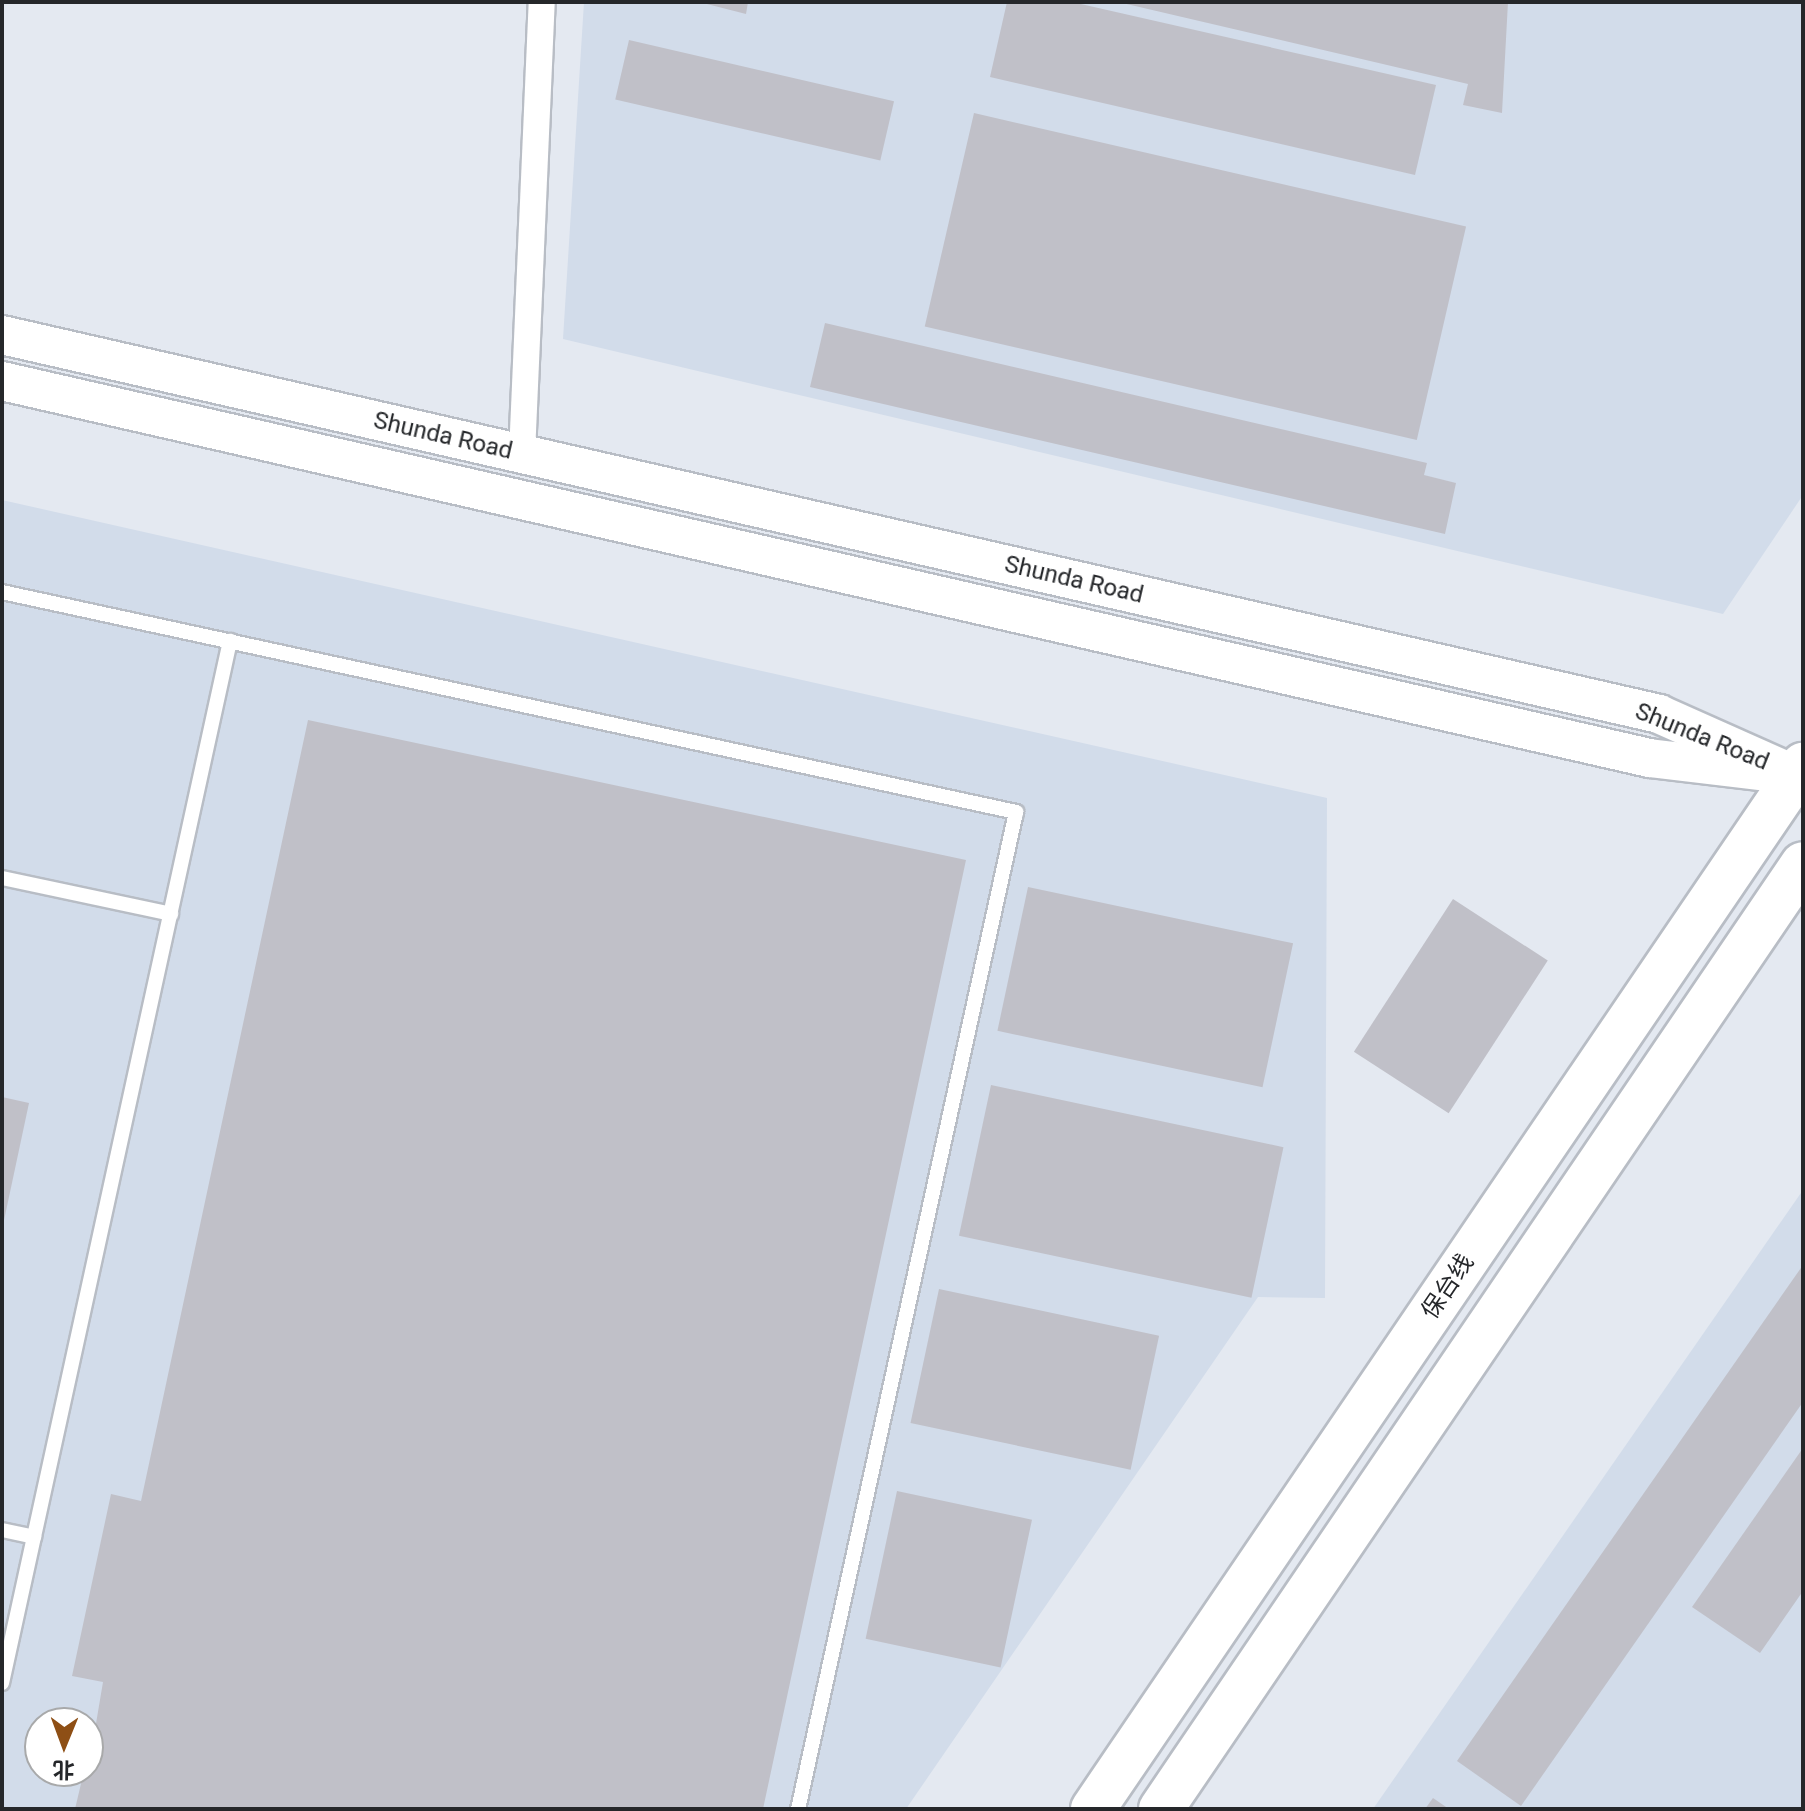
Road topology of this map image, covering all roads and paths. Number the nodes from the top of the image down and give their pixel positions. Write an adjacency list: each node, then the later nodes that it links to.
1 (542, 2): 4 (street)
2 (2, 335): 4 (main road, Shunda Road)
3 (2, 381): 7 (main road, Shunda Road)
4 (522, 454): 7 (main road, Shunda Road)
5 (2, 592): 6 (lane)
6 (230, 641): 10 (lane); 14 (lane)
7 (1800, 770): 15 (highway, 保台线)
8 (1803, 864): 16 (highway)
9 (2, 878): 10 (lane)
10 (171, 914): 12 (lane)
11 (2, 1530): 12 (lane)
12 (34, 1537): 13 (lane)
13 (2, 1683)
14 (798, 1809)
15 (1093, 1809)
16 (1161, 1809)

